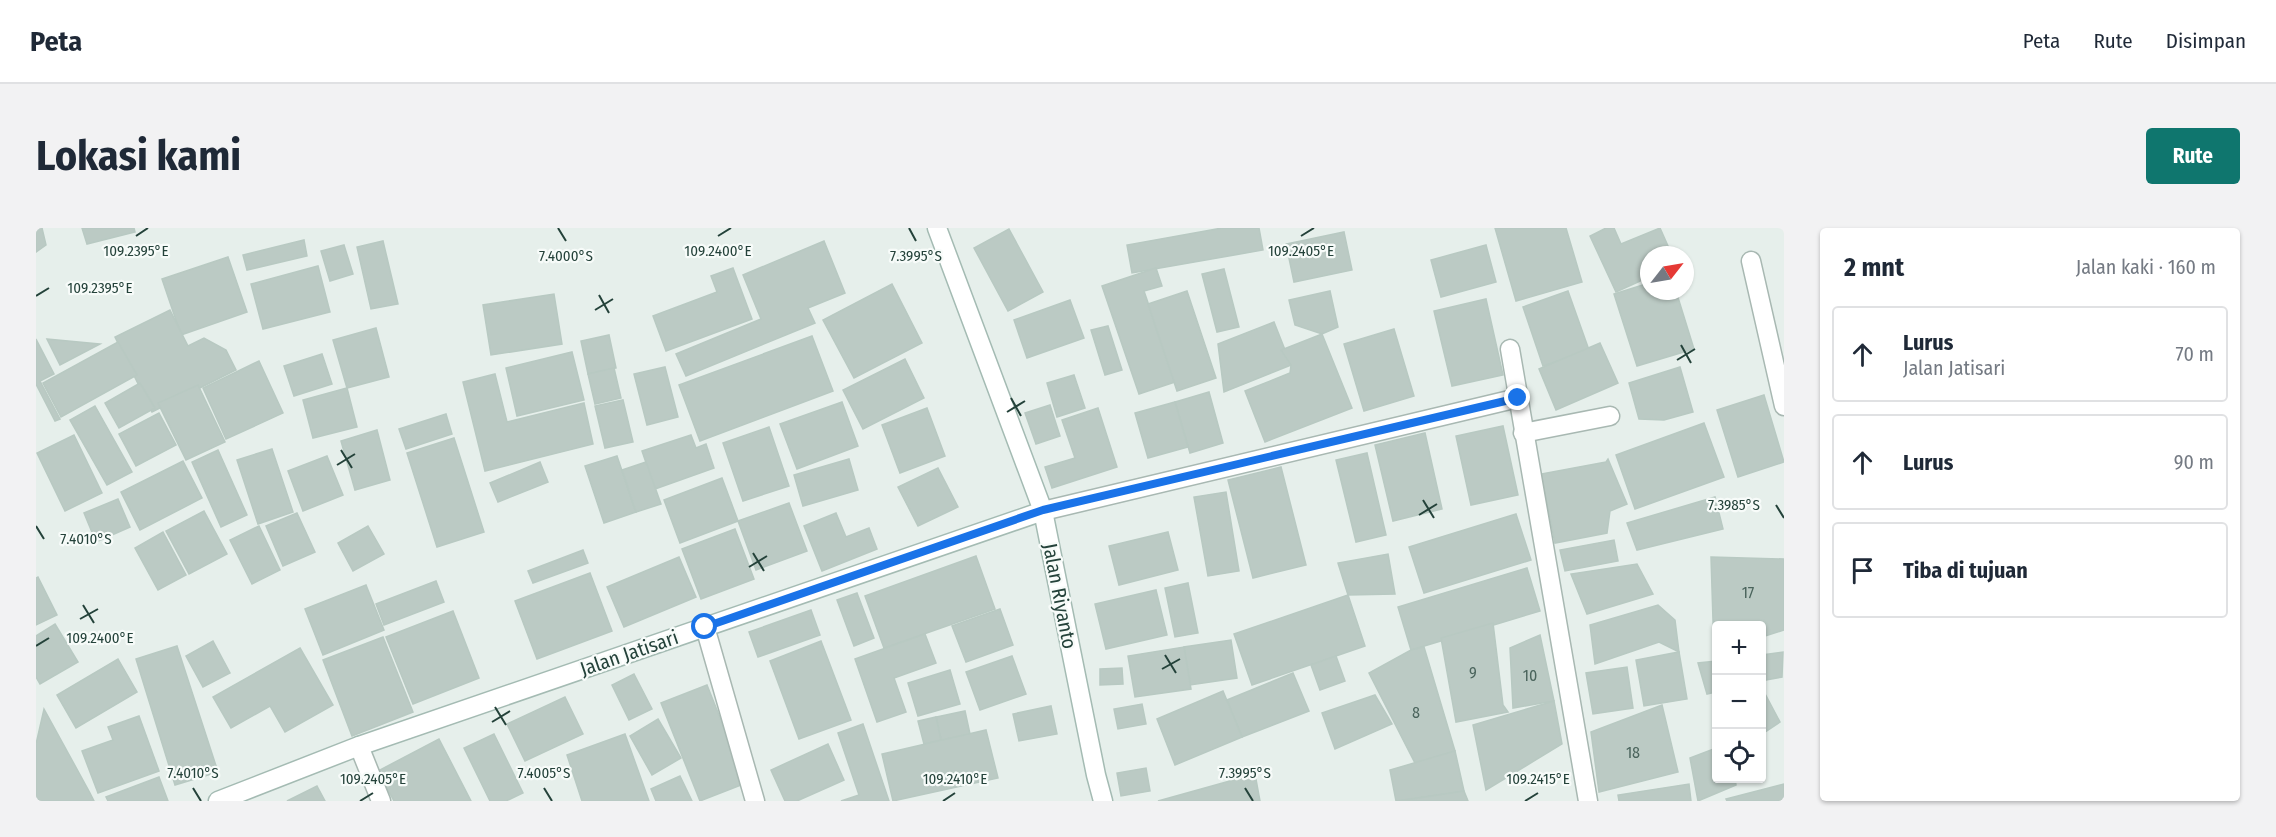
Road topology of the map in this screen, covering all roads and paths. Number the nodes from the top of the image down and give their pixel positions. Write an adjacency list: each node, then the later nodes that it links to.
1 (937, 228): 8 (street, Jalan Riyanto)
2 (1751, 261): 5 (street)
3 (1510, 349): 4 (street)
4 (1518, 398): 7 (street); 8 (street, Jalan Jatisari)
5 (1784, 406)
6 (1610, 416): 7 (street)
7 (1523, 433): 15 (street)
8 (1043, 510): 9 (street, Jalan Jatisari); 14 (street, Jalan Riyanto)
9 (705, 627): 10 (street, Jalan Jatisari); 13 (street)
10 (359, 746): 11 (street, Jalan Jatisari); 12 (street)
11 (218, 801)
12 (381, 801)
13 (755, 801)
14 (1103, 801)
15 (1588, 801)

